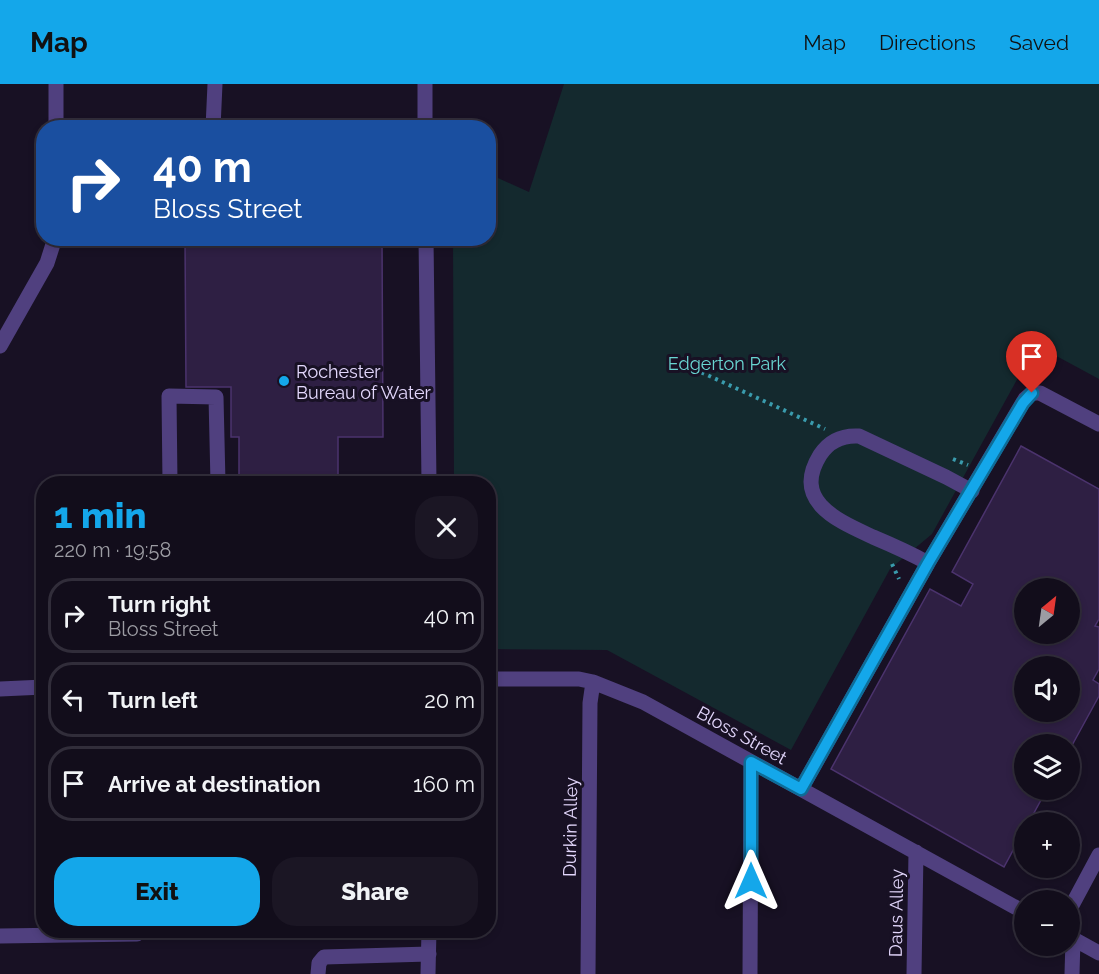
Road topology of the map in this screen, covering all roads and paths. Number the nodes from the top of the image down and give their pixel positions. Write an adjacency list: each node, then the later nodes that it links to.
1 (56, 84): 4 (street)
2 (215, 84): 5 (street)
3 (425, 84): 6 (street)
4 (56, 120)
5 (213, 120)
6 (425, 120)
7 (52, 246): 9 (street)
8 (426, 246): 17 (street)
9 (0, 346)
10 (681, 363): 12 (path)
11 (1099, 424): 18 (street)
12 (819, 433)
13 (943, 455): 14 (path)
14 (975, 463)
15 (170, 476): 16 (street)
16 (218, 476)
17 (429, 476)
18 (972, 492): 20 (street); 20 (street)
19 (887, 561): 21 (path)
20 (928, 563): 27 (street)
21 (899, 585)
22 (496, 679): 23 (street, Bloss Street)
23 (593, 682): 26 (street, Bloss Street); 41 (street, Durkin Alley)
24 (36, 687): 25 (street)
25 (0, 688)
26 (751, 762): 27 (street, Bloss Street); 42 (street)
27 (801, 789): 28 (street, Bloss Street)
28 (916, 852): 31 (street, Bloss Street); 43 (street, Daus Alley)
29 (1099, 855): 30 (street)
30 (1080, 890)
31 (1014, 906)
32 (36, 935): 33 (street)
33 (0, 936)
34 (429, 938): 37 (street)
35 (1080, 943): 36 (street)
36 (1099, 953)
37 (429, 954): 39 (street); 40 (street)
38 (1072, 956): 44 (street)
39 (318, 974)
40 (428, 974)
41 (588, 974)
42 (750, 974)
43 (914, 974)
44 (1072, 974)

